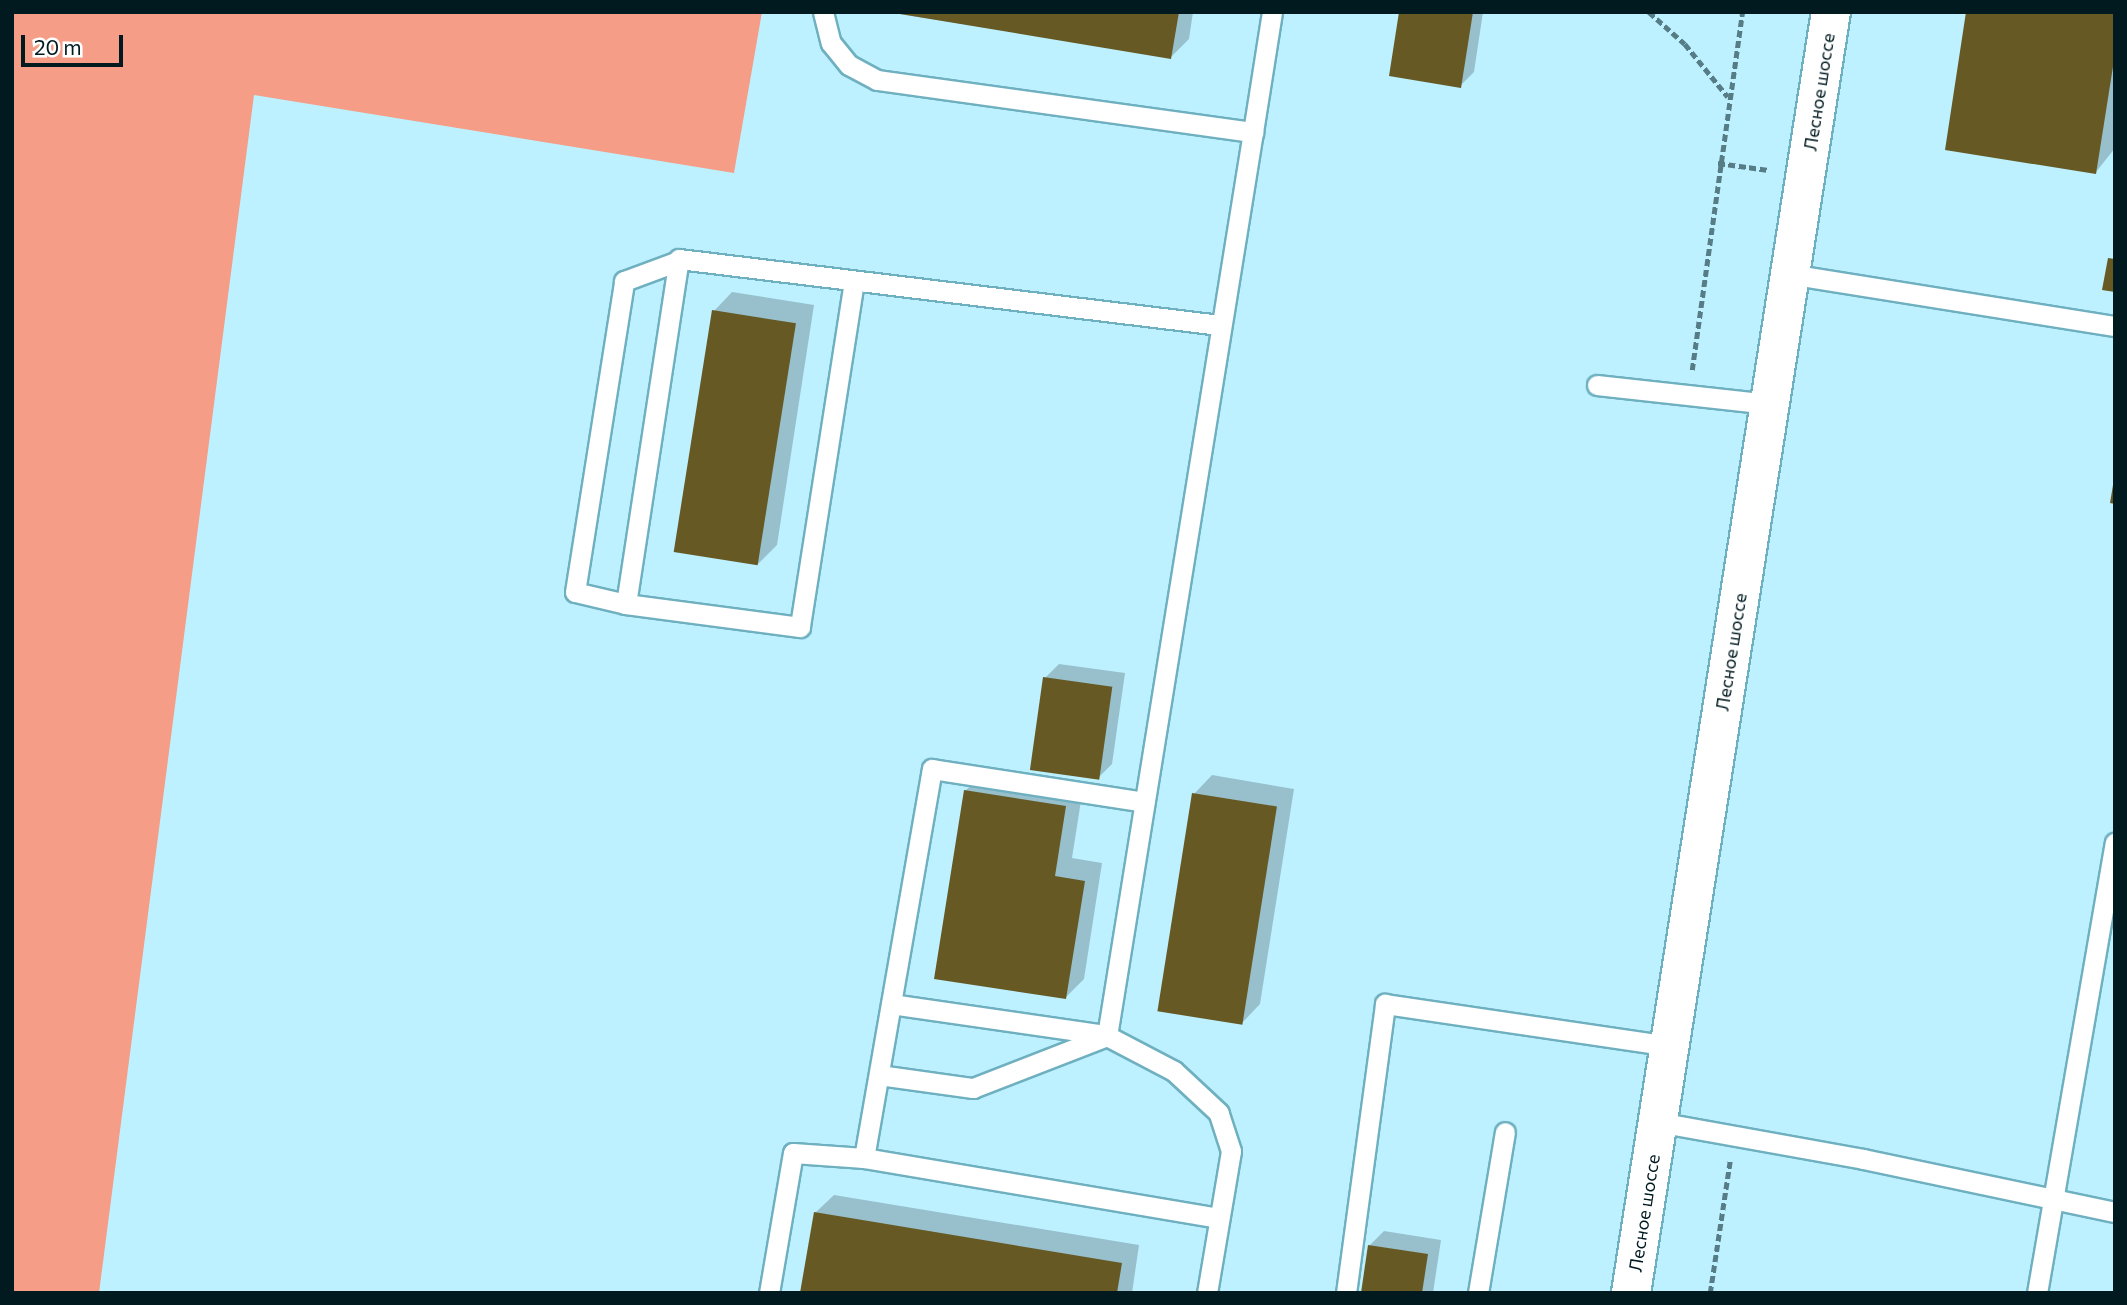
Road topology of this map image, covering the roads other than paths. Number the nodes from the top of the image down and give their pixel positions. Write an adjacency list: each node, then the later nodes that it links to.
1 (823, 12): 4 (lane)
2 (1272, 12): 4 (lane)
3 (1831, 12): 6 (street, Лесное шоссе)
4 (1253, 132): 8 (lane)
5 (678, 261): 7 (lane); 12 (lane); 12 (lane)
6 (1789, 274): 9 (lane); 11 (street, Лесное шоссе)
7 (854, 281): 8 (lane); 12 (lane)
8 (1220, 325): 13 (lane)
9 (2115, 326)
10 (1597, 385): 11 (lane)
11 (1769, 404): 17 (street, Лесное шоссе)
12 (626, 604)
13 (1144, 802): 15 (lane); 16 (lane)
14 (2115, 843): 22 (lane)
15 (891, 1004): 16 (lane); 18 (lane)
16 (1107, 1036): 18 (lane); 24 (lane)
17 (1670, 1046): 19 (street, Лесное шоссе); 27 (lane)
18 (878, 1075): 21 (lane)
19 (1658, 1122): 22 (lane); 29 (street, Лесное шоссе)
20 (1505, 1132): 28 (lane)
21 (864, 1158): 24 (lane); 25 (lane)
22 (2055, 1200): 23 (lane); 30 (lane)
23 (2115, 1212)
24 (1219, 1218): 26 (lane)
25 (769, 1293)
26 (1207, 1293)
27 (1346, 1293)
28 (1478, 1293)
29 (1631, 1293)
30 (2037, 1293)

